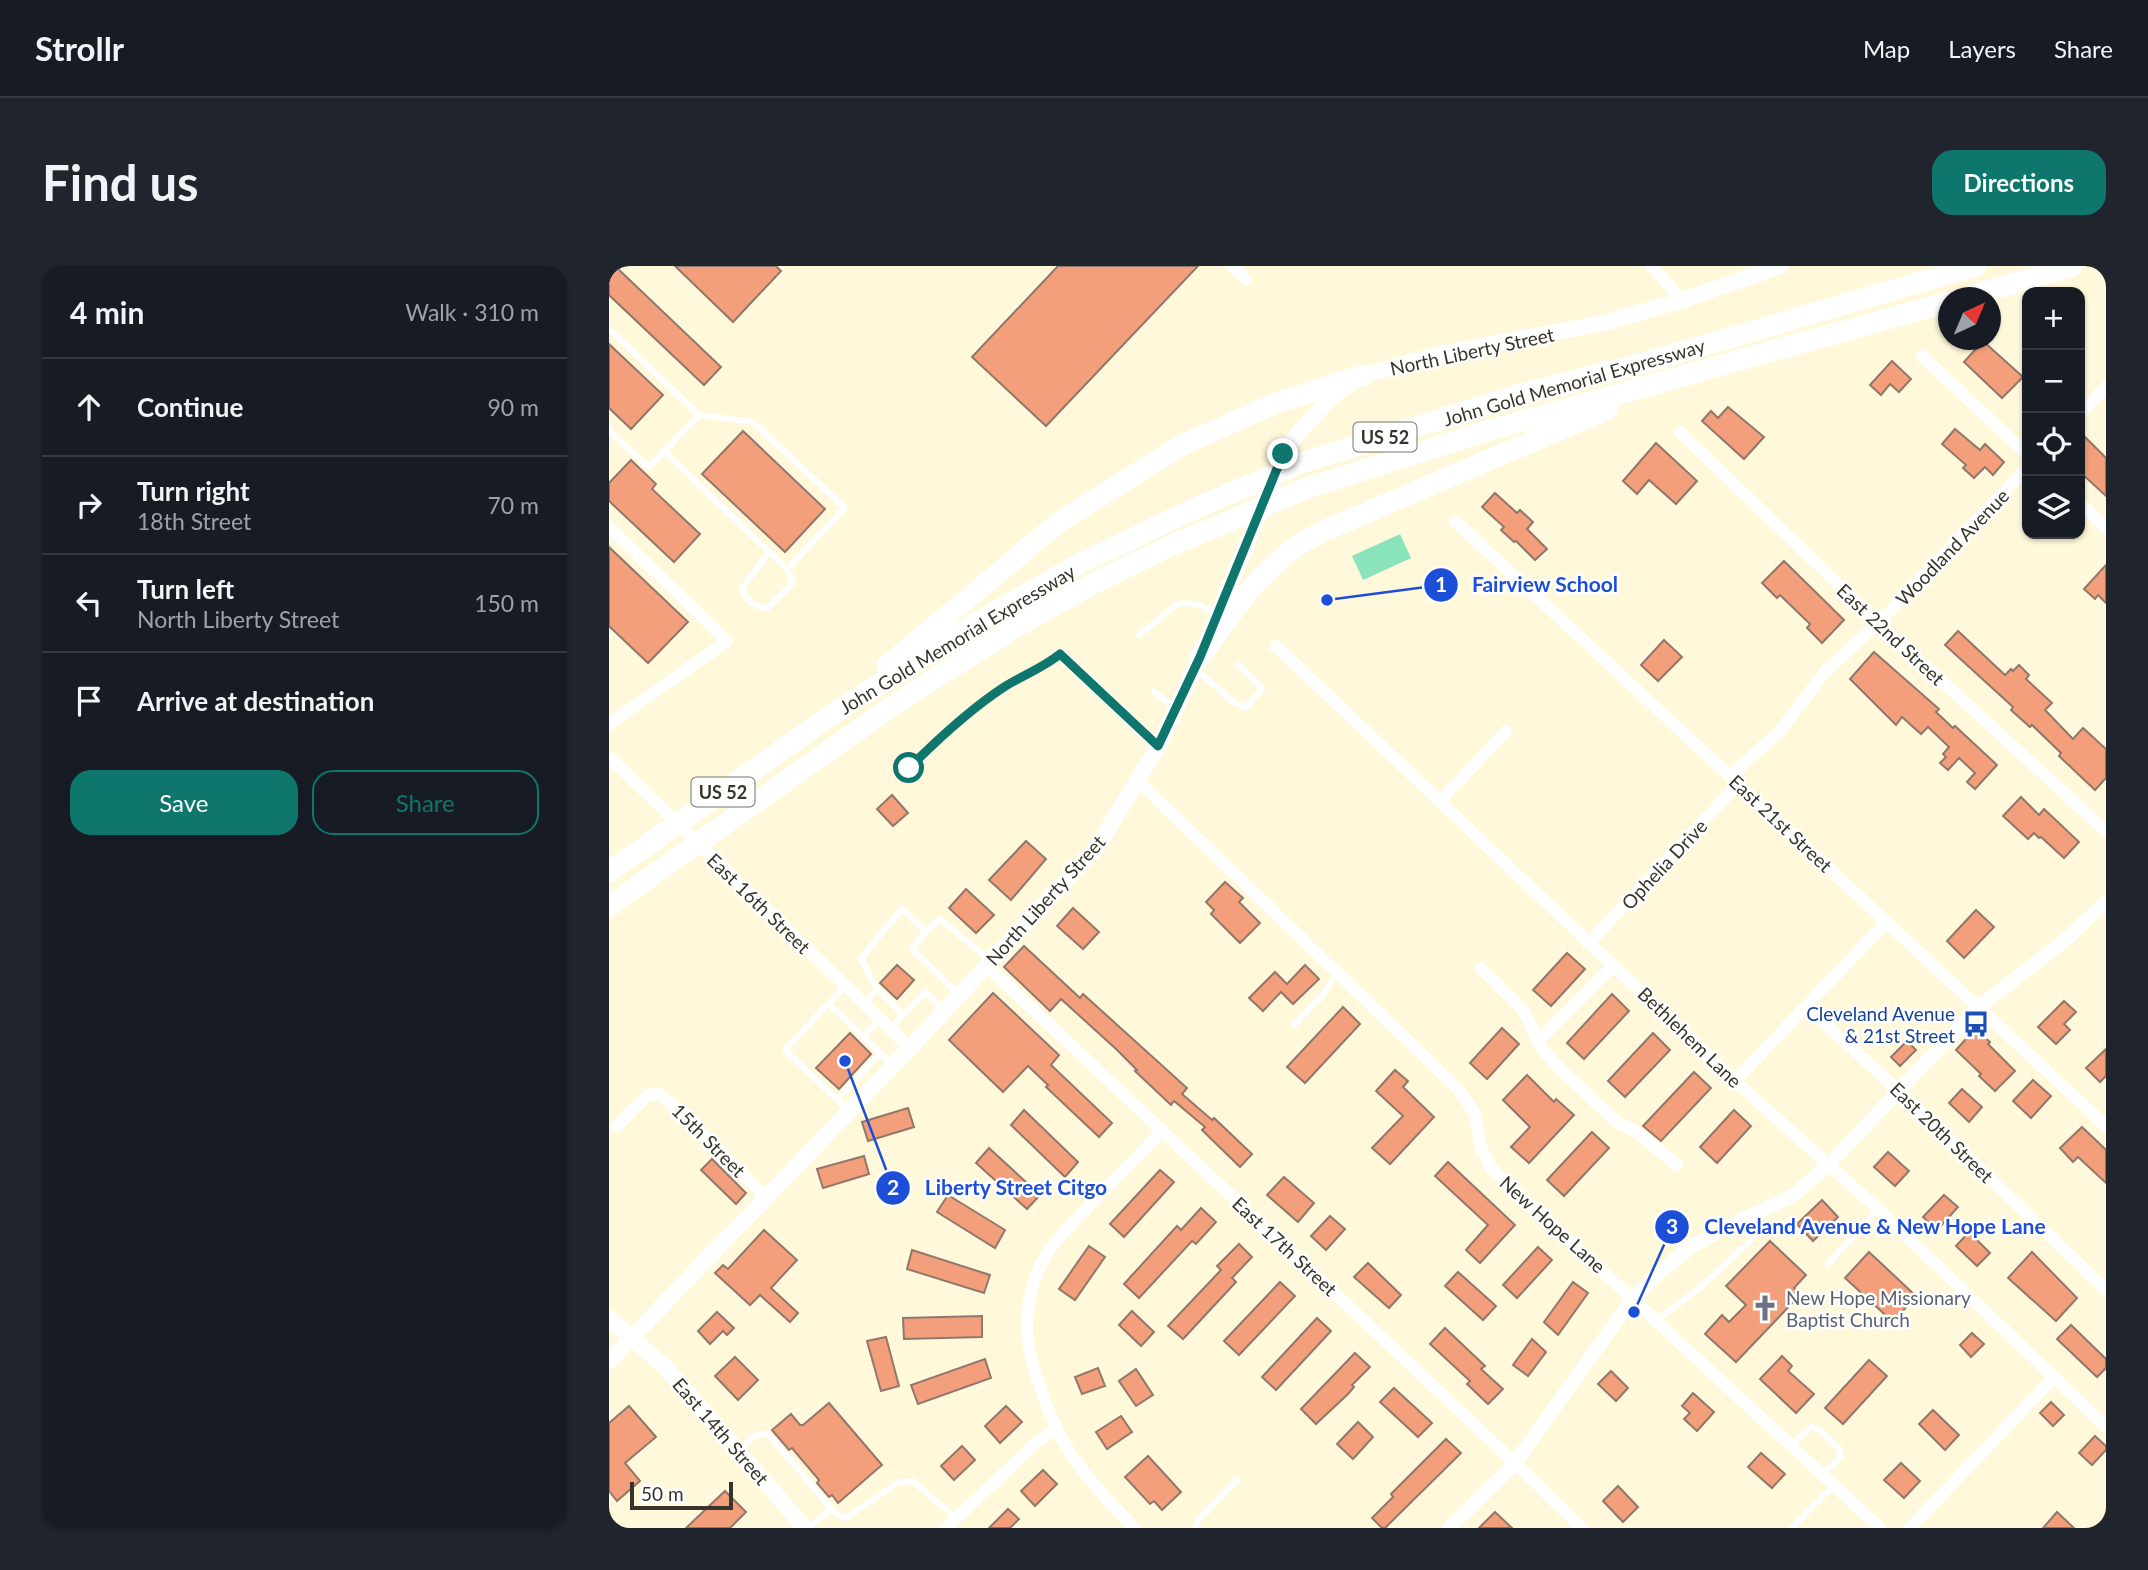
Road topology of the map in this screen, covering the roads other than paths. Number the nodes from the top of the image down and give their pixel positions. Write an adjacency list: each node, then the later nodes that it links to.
1 (1232, 266): 6 (street)
2 (1651, 266): 8 (street)
3 (1780, 266): 8 (main road, North Liberty Street)
4 (1976, 266): 37 (highway, John Gold Memorial Expressway / US 52)
5 (2072, 266): 7 (highway)
6 (1246, 279)
7 (2001, 287)
8 (1683, 300): 12 (main road, North Liberty Street)
9 (1938, 305): 13 (highway, John Gold Memorial Expressway / US 52)
10 (609, 329): 16 (lane)
11 (1922, 356): 19 (street)
12 (1364, 375): 28 (main road, North Liberty Street); 37 (highway)
13 (1686, 376): 33 (highway); 49 (highway, John Gold Memorial Expressway / US 52)
14 (2106, 387): 15 (street)
15 (2081, 413)
16 (699, 415): 20 (lane); 27 (lane)
17 (609, 431): 20 (lane)
18 (1680, 432): 29 (street, East 22nd Street)
19 (2022, 449)
20 (664, 452): 26 (lane)
21 (2022, 473): 29 (street, Woodland Avenue)
22 (2085, 508): 25 (street)
23 (1455, 521): 43 (street, East 21st Street)
24 (609, 527): 38 (street)
25 (2106, 528)
26 (769, 552): 27 (lane); 27 (lane)
27 (787, 569)
28 (1219, 613): 30 (lane); 33 (main road, North Liberty Street)
29 (1878, 623): 43 (street, Woodland Avenue); 46 (street, East 22nd Street)
30 (1139, 635)
31 (1276, 646): 45 (street, Bethlehem Lane)
32 (1060, 654): 40 (street); 42 (lane)
33 (1198, 662): 34 (lane); 36 (main road, North Liberty Street)
34 (1238, 664)
35 (1154, 692): 36 (lane)
36 (1176, 708): 40 (main road, North Liberty Street)
37 (837, 711): 47 (highway, John Gold Memorial Expressway / US 52)
38 (609, 724)
39 (1506, 731): 45 (street)
40 (1158, 746): 44 (main road, North Liberty Street)
41 (609, 757): 57 (street, East 16th Street)
42 (909, 768)
43 (1734, 780): 50 (street, East 21st Street); 52 (street, Ophelia Drive)
44 (1138, 781): 53 (main road, North Liberty Street); 56 (street, New Hope Lane)
45 (1440, 802): 52 (street, Bethlehem Lane)
46 (2106, 831)
47 (609, 872)
48 (2106, 902): 63 (street)
49 (609, 906)
50 (1887, 921): 62 (street); 63 (street, East 21st Street)
51 (926, 932): 53 (lane); 58 (lane); 59 (lane)
52 (1589, 943): 54 (street, Bethlehem Lane)
53 (989, 963): 59 (main road, North Liberty Street); 81 (street, East 17th Street)
54 (1614, 965): 69 (street); 75 (street, Bethlehem Lane)
55 (1481, 968): 69 (street)
56 (1337, 973): 67 (lane); 89 (street, New Hope Lane)
57 (845, 986): 60 (lane); 61 (street, East 16th Street)
58 (877, 989): 61 (lane); 65 (lane)
59 (959, 995): 64 (main road, North Liberty Street)
60 (828, 1004): 68 (lane); 74 (lane)
61 (864, 1004): 66 (street, East 16th Street)
62 (1806, 1006): 75 (street); 76 (street, East 20th Street)
63 (1978, 1008): 76 (street); 80 (street, East 21st Street)
64 (945, 1011): 65 (lane); 70 (main road, North Liberty Street)
65 (903, 1014): 66 (lane)
66 (885, 1024): 68 (lane); 70 (street, East 16th Street)
67 (1294, 1025)
68 (858, 1035): 71 (lane)
69 (1538, 1041): 83 (street)
70 (910, 1048): 72 (main road, North Liberty Street)
71 (880, 1053): 72 (lane); 77 (lane)
72 (893, 1065): 78 (main road, North Liberty Street)
73 (820, 1072): 74 (lane)
74 (814, 1078): 77 (lane)
75 (1735, 1081): 82 (street, Bethlehem Lane)
76 (1899, 1091): 82 (street); 88 (street, East 20th Street)
77 (837, 1100): 78 (lane)
78 (849, 1111): 84 (main road, North Liberty Street)
79 (617, 1126): 84 (street, 15th Street)
80 (2106, 1126)
81 (1163, 1130): 96 (street); 99 (street, East 17th Street)
82 (1829, 1164): 85 (street, Bethlehem Lane); 86 (street)
83 (1677, 1165)
84 (766, 1197): 92 (main road, North Liberty Street)
85 (1878, 1209): 87 (lane); 94 (street, Bethlehem Lane)
86 (1750, 1216): 89 (street); 91 (lane)
87 (1828, 1264)
88 (2106, 1290)
89 (1633, 1298): 91 (street, New Hope Lane); 99 (street)
90 (609, 1318): 92 (main road, East 14th Street)
91 (1657, 1320): 97 (street, New Hope Lane)
92 (633, 1338): 93 (main road, North Liberty Street); 98 (main road, East 14th Street)
93 (609, 1361)
94 (2054, 1377): 95 (street, Bethlehem Lane); 112 (street)
95 (2106, 1427)
96 (1057, 1429): 104 (street); 106 (street)
97 (1792, 1445): 100 (street, New Hope Lane); 100 (lane)
98 (737, 1450): 103 (lane); 105 (main road, East 14th Street)
99 (1515, 1463): 108 (street); 109 (street, East 17th Street)
100 (1822, 1474): 102 (street, New Hope Lane)
101 (1237, 1480): 107 (lane)
102 (1834, 1485): 110 (lane); 111 (street, New Hope Lane)
103 (831, 1509): 104 (lane); 105 (lane)
104 (951, 1523)
105 (800, 1526)
106 (1135, 1528)
107 (1195, 1528)
108 (1449, 1528)
109 (1582, 1528)
110 (1791, 1528)
111 (1880, 1528)
112 (1910, 1528)

